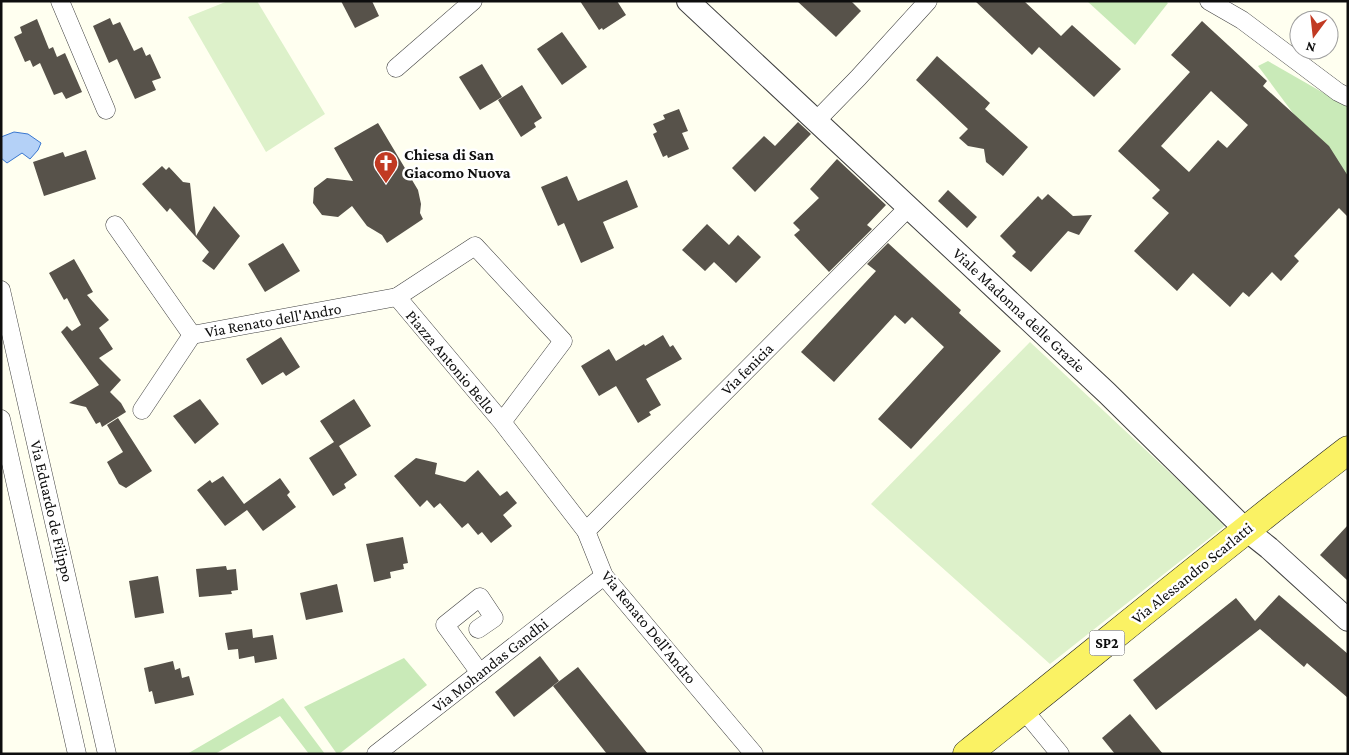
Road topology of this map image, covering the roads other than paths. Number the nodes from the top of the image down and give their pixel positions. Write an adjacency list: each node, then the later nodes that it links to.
1 (60, 1): 8 (street)
2 (473, 1): 6 (street)
3 (688, 1): 9 (street, Viale Madonna delle Grazie)
4 (928, 1): 9 (street)
5 (1210, 1): 7 (street)
6 (396, 68)
7 (1348, 97)
8 (106, 110)
9 (816, 121): 10 (street, Viale Madonna delle Grazie)
10 (909, 207): 19 (street, Viale Madonna delle Grazie); 20 (street, Via fenicia)
11 (115, 225): 14 (street, Via Renato dell'Andro)
12 (1, 290): 27 (street, Via Eduardo de Filippo)
13 (397, 297): 14 (street, Via Renato dell'Andro); 17 (street, Piazza Antonio Bello); 17 (street, Piazza Antonio Bello)
14 (192, 335): 15 (street)
15 (142, 410)
16 (1, 419): 26 (street, Via Eduardo de Filippo)
17 (502, 422): 20 (street, Via Renato Dell'Andro)
18 (1348, 450): 19 (main road, Via Alessandro Scarlatti / SP2)
19 (1245, 529): 22 (street, Viale Madonna delle Grazie); 25 (main road, Via Alessandro Scarlatti / SP2)
20 (586, 531): 21 (street, Via Renato Dell'Andro)
21 (604, 576): 24 (street, Via Mohandas Gandhi); 29 (street, Via Renato Dell'Andro)
22 (1348, 620)
23 (478, 629): 24 (street)
24 (480, 673): 28 (street, Via Mohandas Gandhi)
25 (1023, 710): 30 (main road, Via Alessandro Scarlatti / SP2); 31 (street)
26 (76, 754)
27 (107, 754)
28 (376, 754)
29 (754, 754)
30 (967, 754)
31 (1060, 754)

